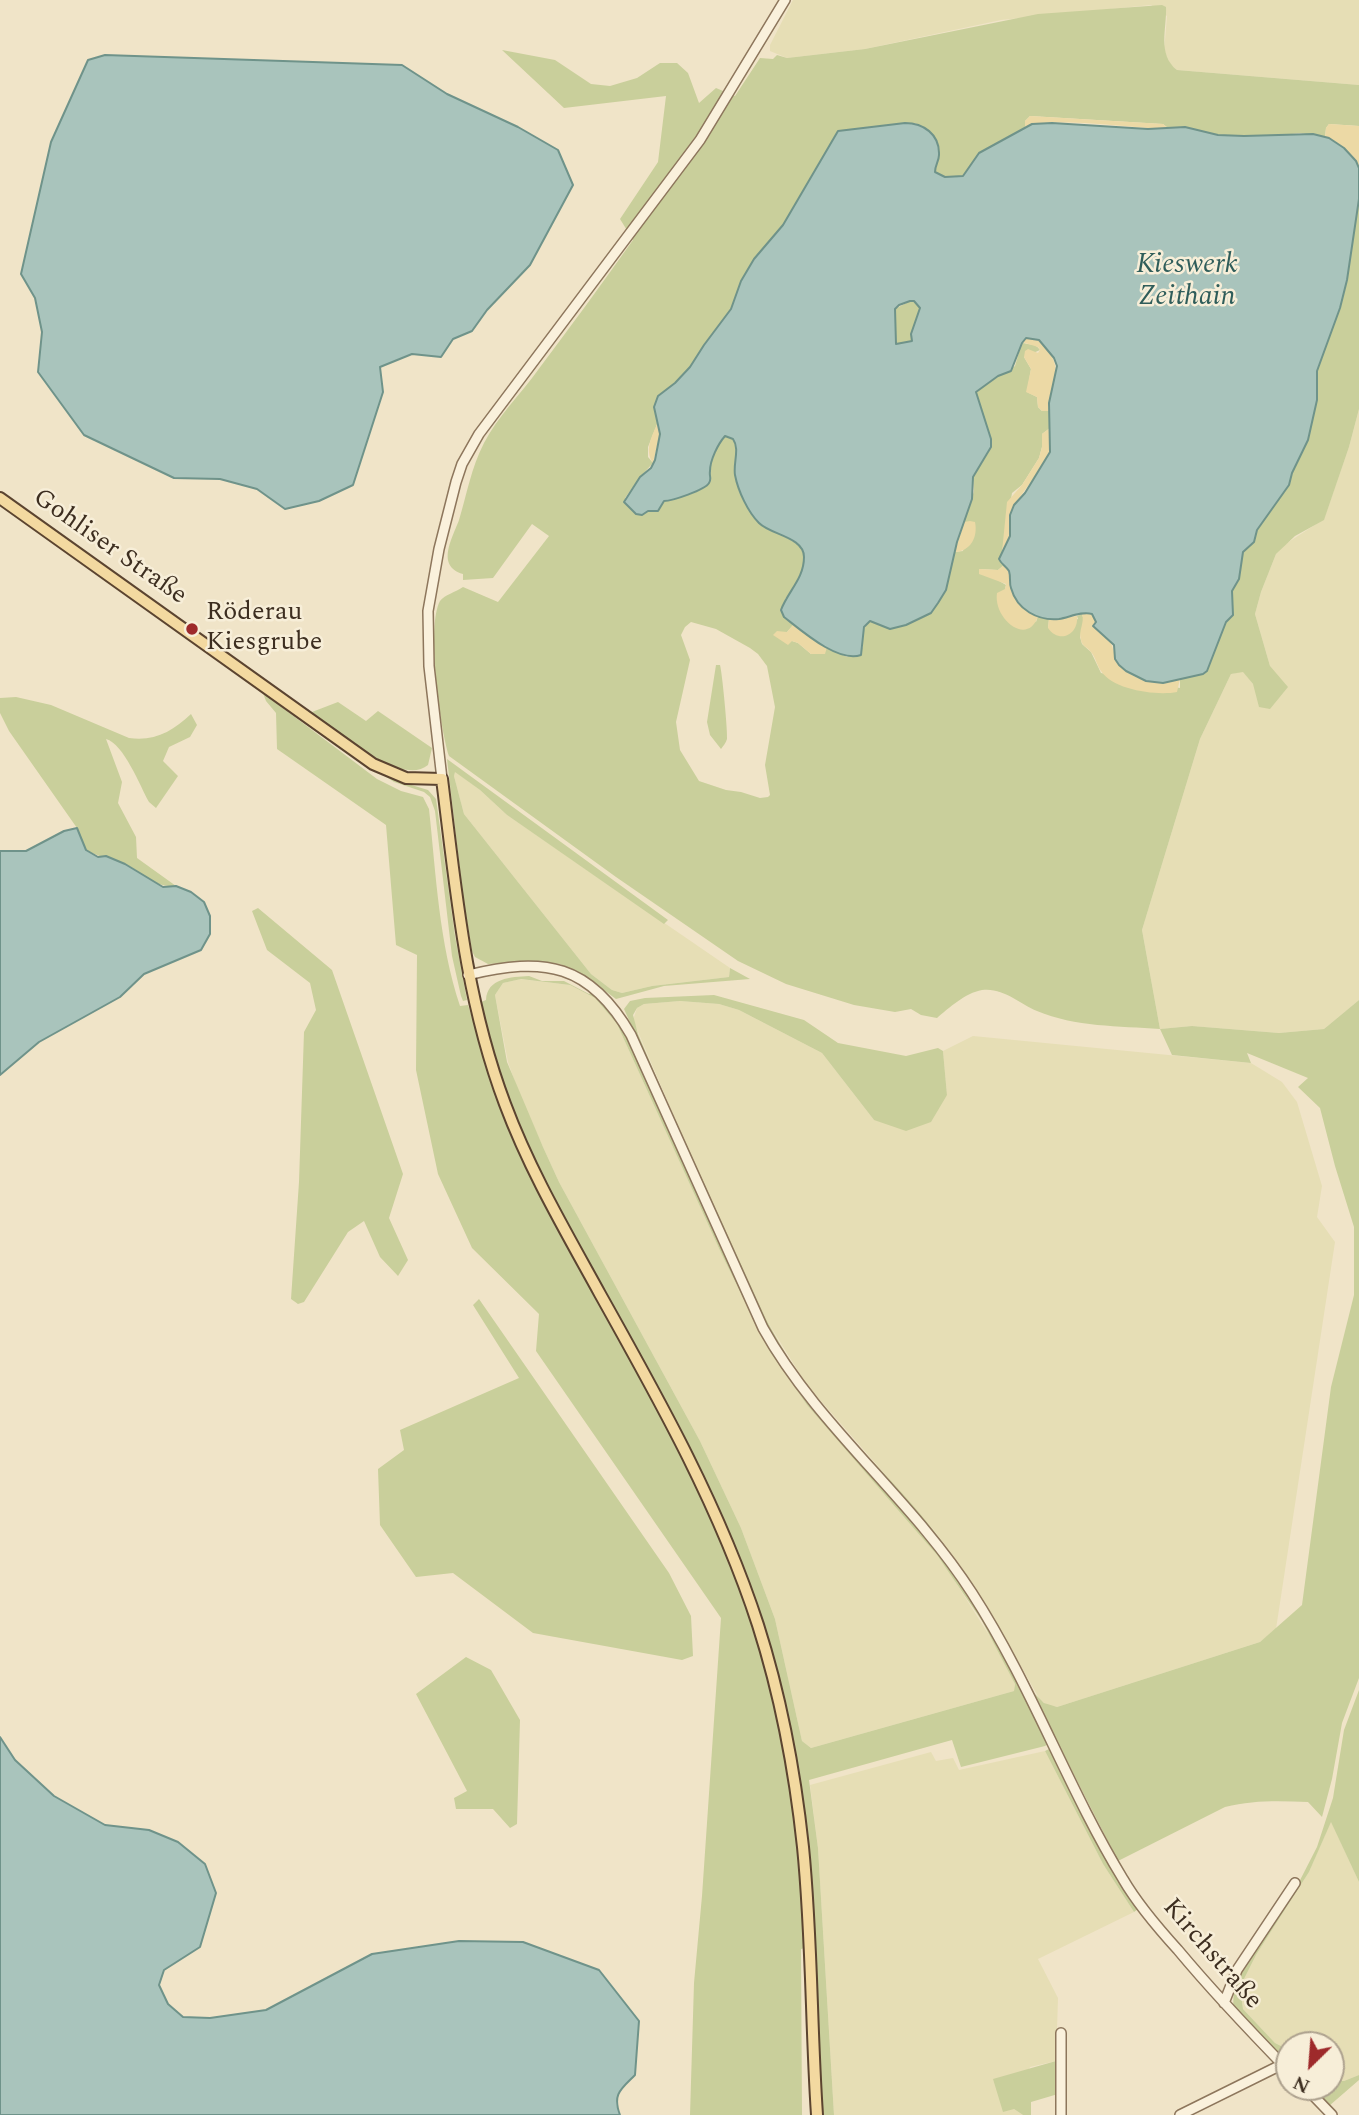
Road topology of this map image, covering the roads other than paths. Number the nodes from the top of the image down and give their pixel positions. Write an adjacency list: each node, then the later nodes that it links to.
1 (785, 0): 3 (street)
2 (0, 498): 3 (main road, Gohliser Straße)
3 (442, 779): 4 (main road)
4 (468, 975): 6 (street, Kirchstraße); 11 (main road)
5 (1295, 1883): 6 (street)
6 (1224, 2003): 8 (street, Kirchstraße)
7 (1060, 2033): 12 (street)
8 (1275, 2056)
9 (1275, 2073): 13 (street)
10 (1318, 2101): 14 (street)
11 (817, 2115)
12 (1061, 2115)
13 (1180, 2115)
14 (1332, 2115)

